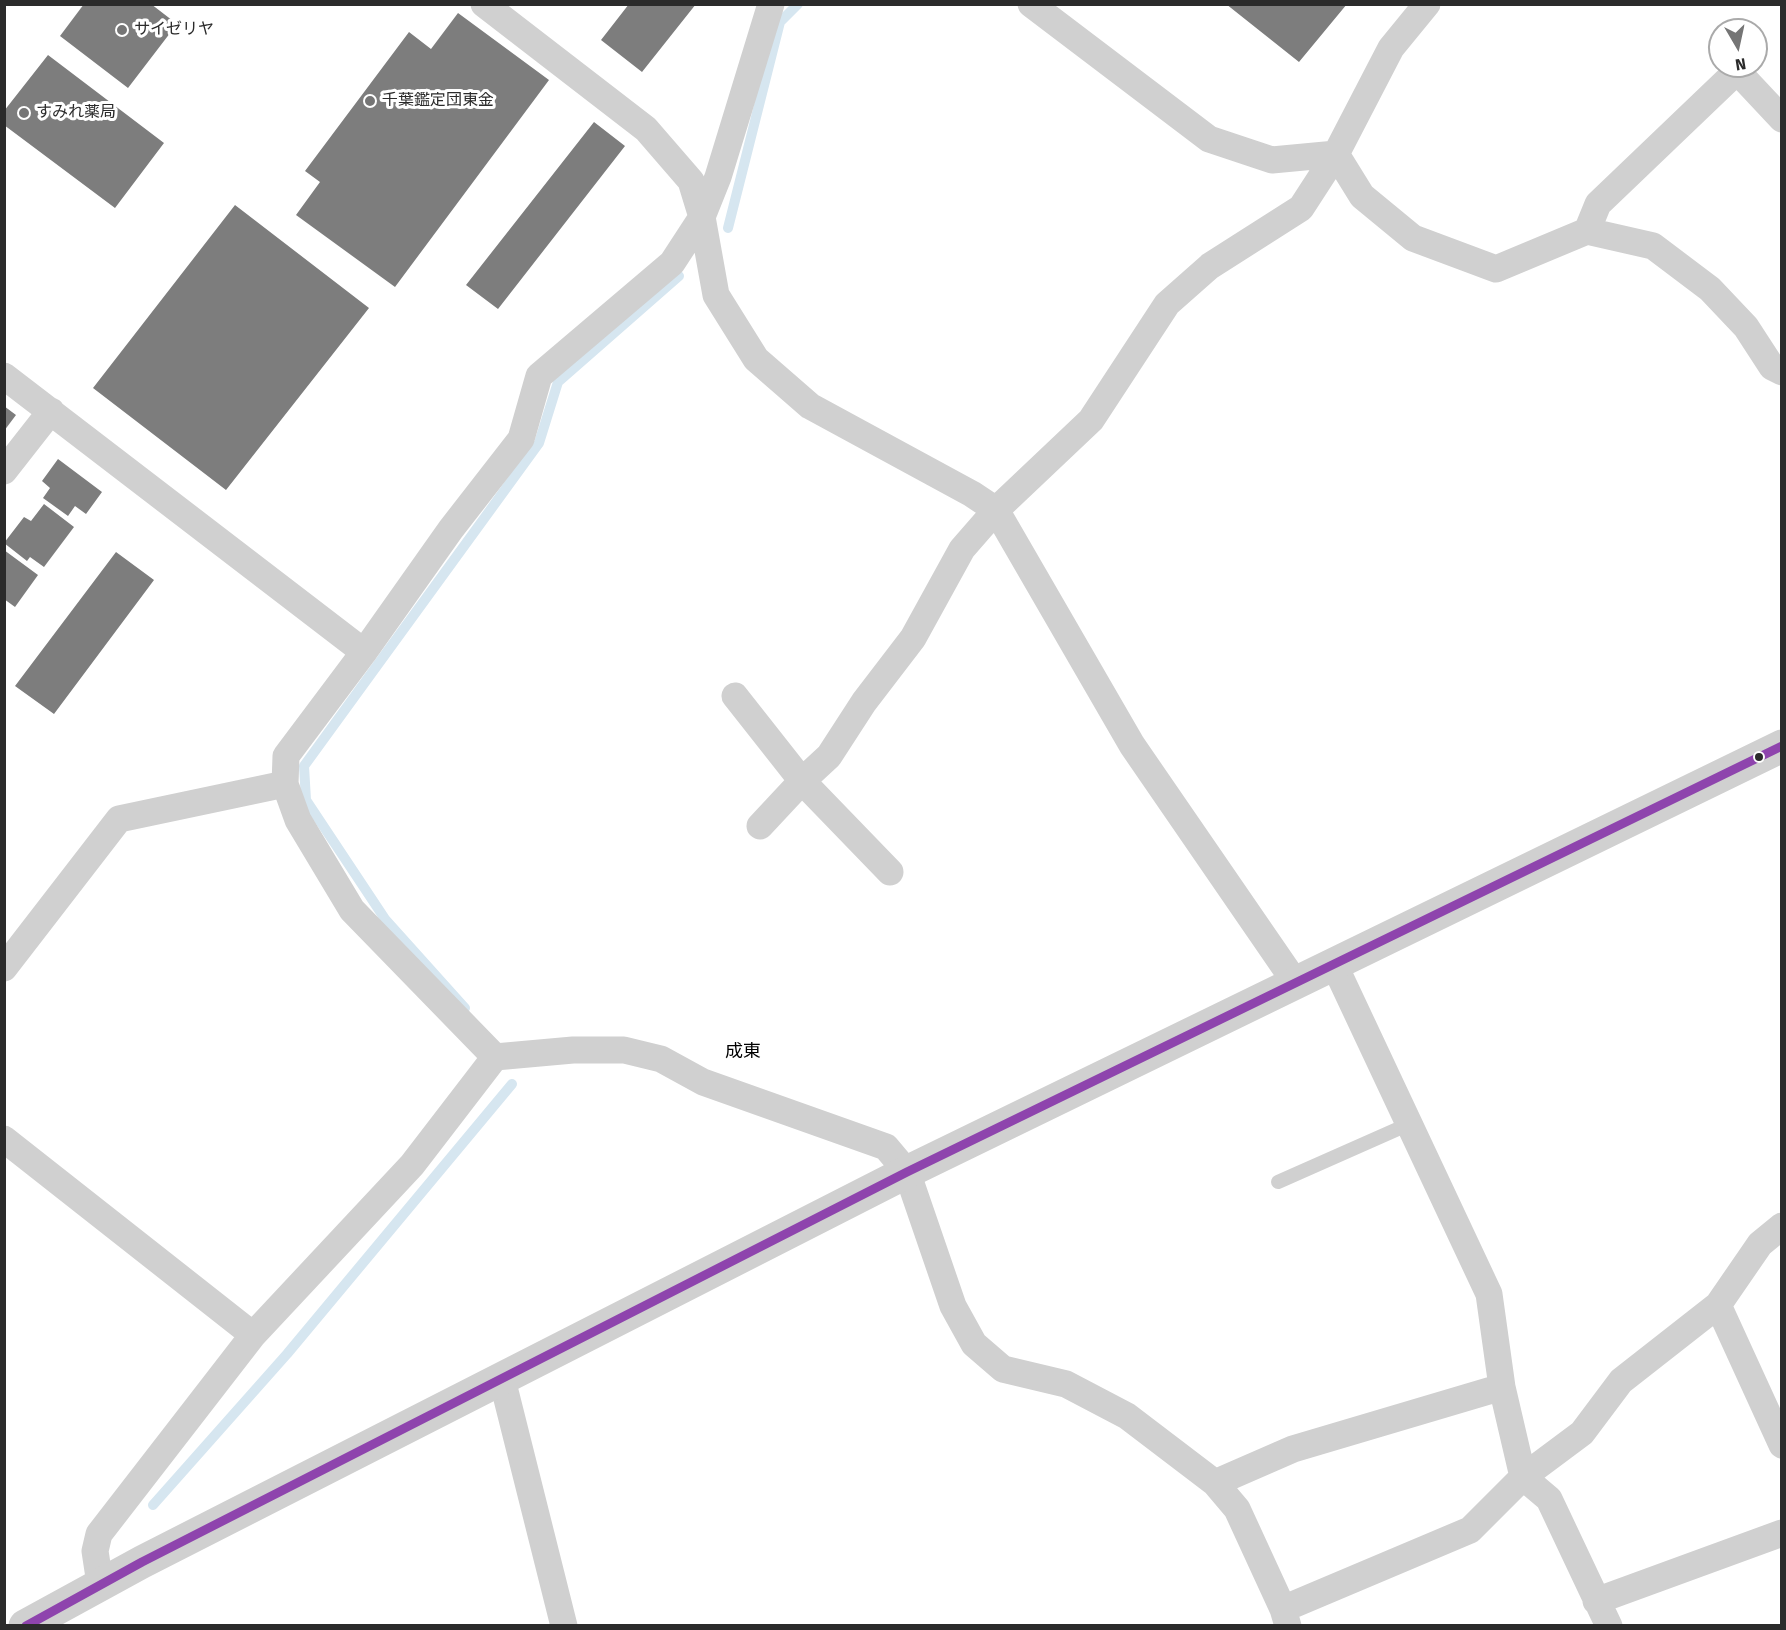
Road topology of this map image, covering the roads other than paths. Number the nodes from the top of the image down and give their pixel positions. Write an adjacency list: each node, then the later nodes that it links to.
1 (484, 4): 7 (street)
2 (771, 4): 7 (street)
3 (1031, 4): 6 (street)
4 (1427, 4): 6 (street)
5 (1782, 119): 8 (street)
6 (1336, 154): 8 (street); 13 (street)
7 (702, 216): 13 (street); 14 (street)
8 (1587, 231): 9 (street)
9 (1782, 372)
10 (4, 376): 11 (street)
11 (51, 411): 12 (street); 14 (street)
12 (4, 471)
13 (996, 510): 17 (street); 23 (street)
14 (364, 652): 18 (street)
15 (735, 696): 17 (street)
16 (1782, 746): 21 (street)
17 (802, 781): 19 (street); 20 (street)
18 (285, 783): 22 (street); 24 (street)
19 (760, 826)
20 (890, 872)
21 (1334, 964): 23 (street); 25 (street)
22 (4, 968)
23 (1295, 982): 27 (street)
24 (495, 1057): 27 (street); 31 (street)
25 (1409, 1124): 28 (lane); 33 (street)
26 (4, 1139): 31 (street)
27 (907, 1172): 32 (street); 36 (street)
28 (1278, 1182)
29 (1782, 1226): 30 (street)
30 (1718, 1305): 34 (street); 35 (street)
31 (253, 1335): 38 (street)
32 (502, 1379): 38 (street); 42 (street)
33 (1502, 1387): 35 (street); 36 (street)
34 (1782, 1444)
35 (1523, 1477): 39 (street); 40 (street)
36 (1215, 1483): 40 (street)
37 (1782, 1533): 39 (street)
38 (100, 1584): 41 (street)
39 (1596, 1601): 43 (street)
40 (1286, 1617)
41 (25, 1626)
42 (564, 1626)
43 (1609, 1626)

